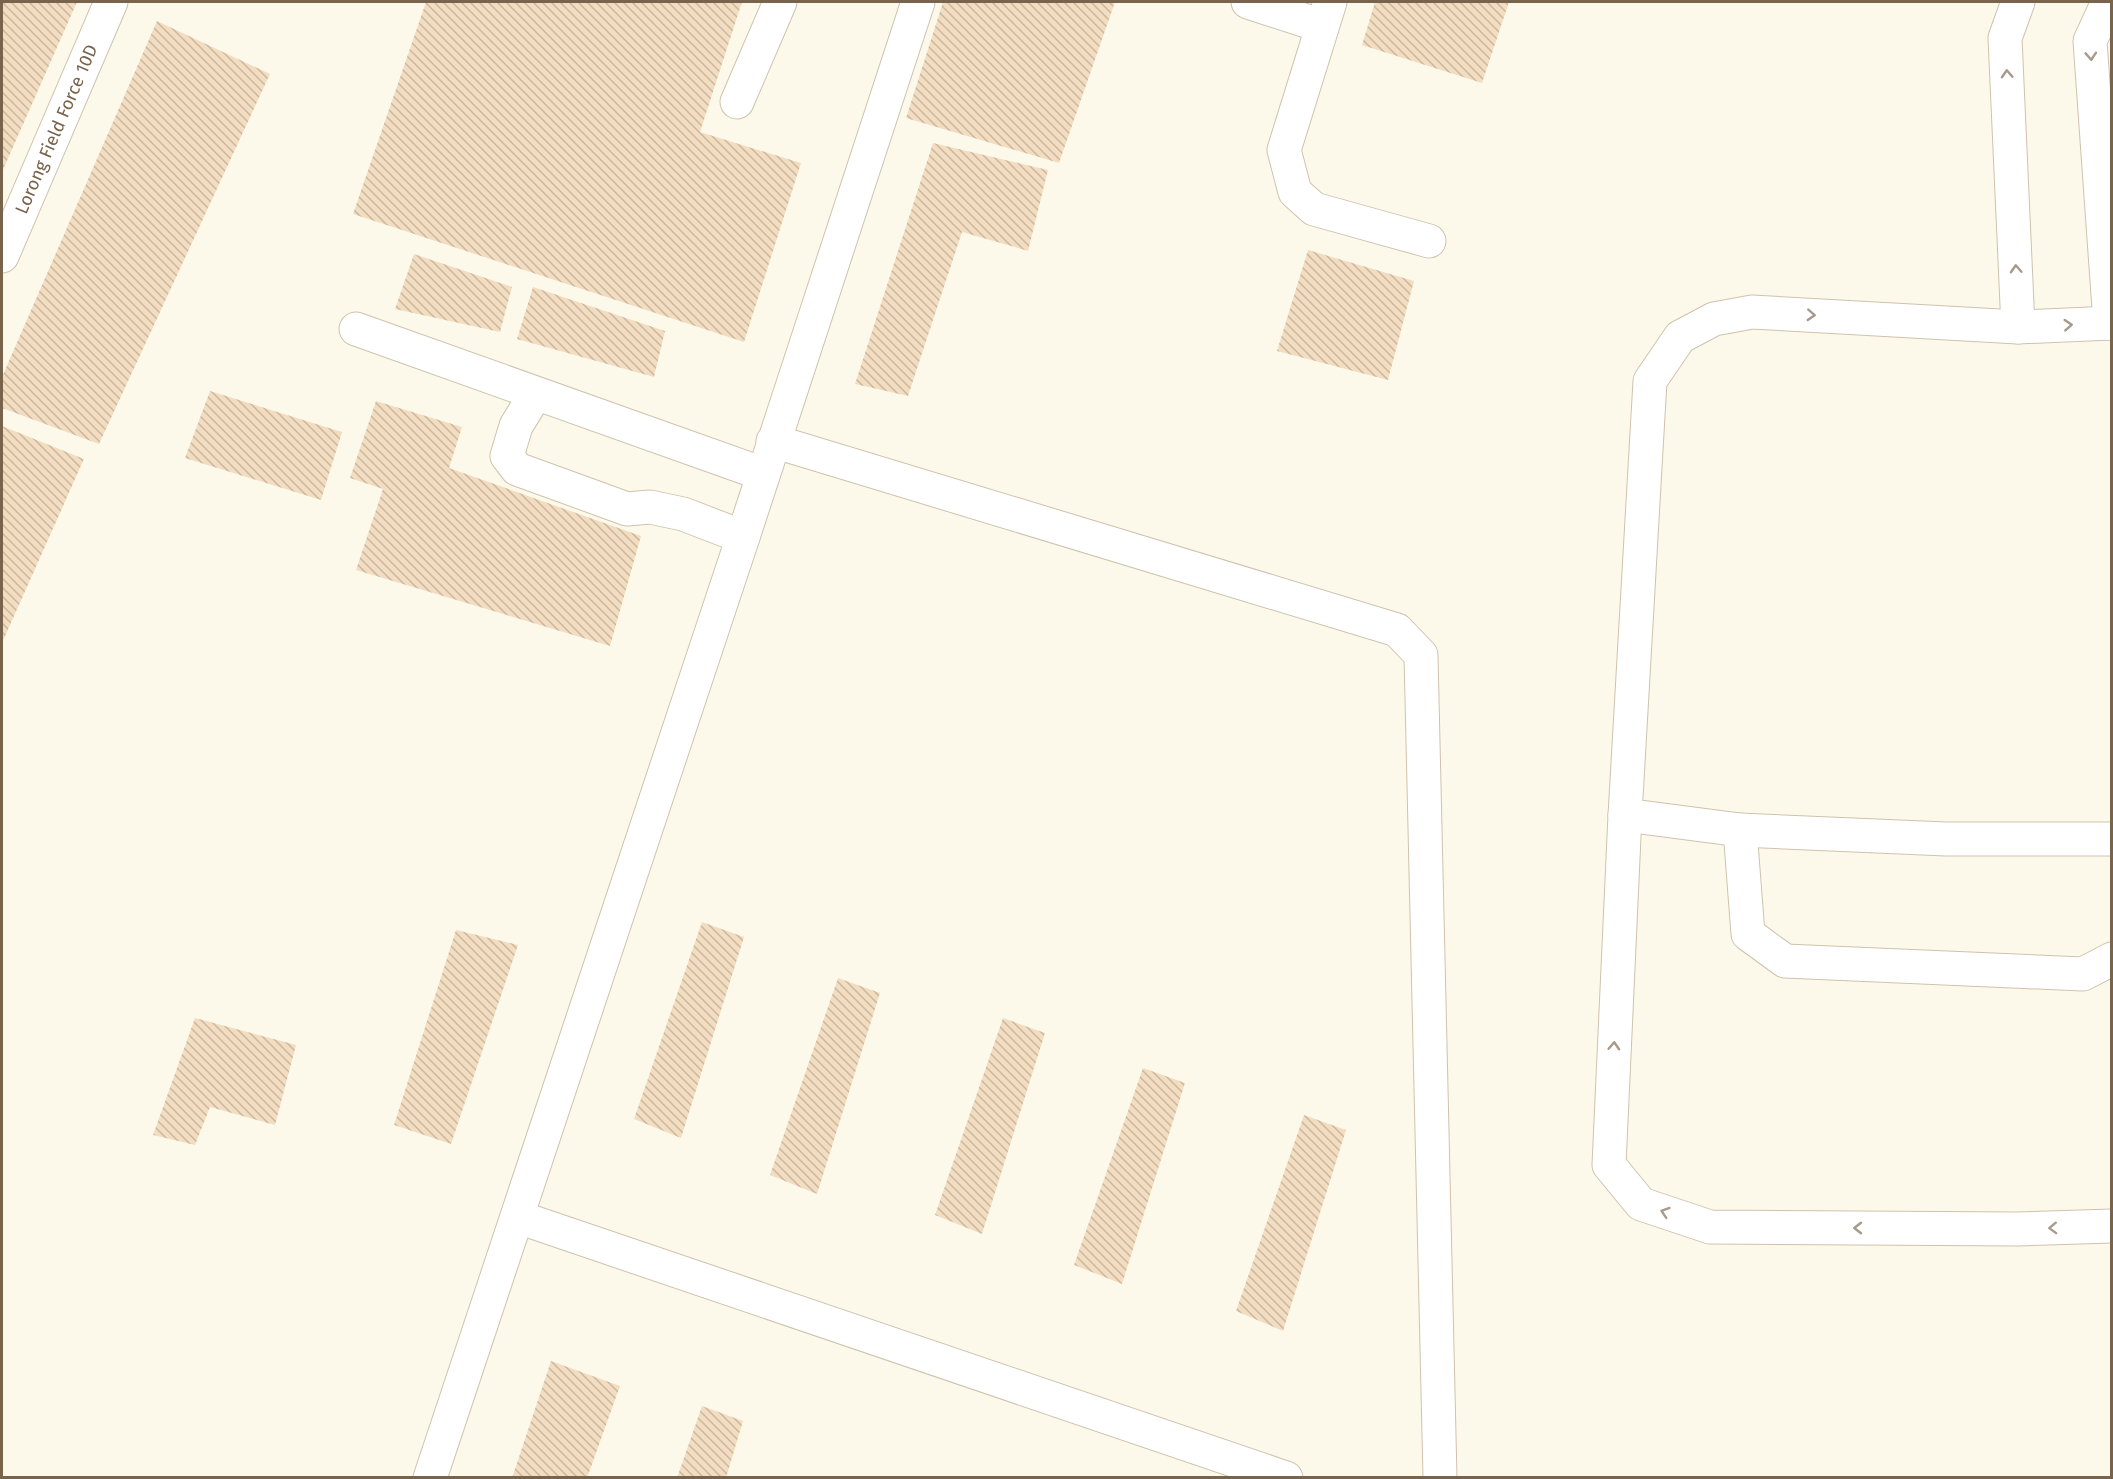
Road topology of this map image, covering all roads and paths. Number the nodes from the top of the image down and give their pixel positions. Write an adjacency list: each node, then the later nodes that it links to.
1 (111, 2): 10 (street, Lorong Field Force 10D)
2 (780, 2): 8 (street)
3 (918, 2): 15 (street)
4 (1248, 2): 7 (street)
5 (2018, 2): 12 (street, one-way to 5)
6 (2108, 2): 11 (street, one-way to 11)
7 (1326, 14): 9 (street)
8 (736, 102)
9 (1429, 241)
10 (2, 256)
11 (2111, 323): 12 (street, one-way to 11)
12 (2018, 327): 18 (street, one-way to 12)
13 (356, 329): 14 (street)
14 (535, 395): 16 (street); 17 (street)
15 (773, 441): 16 (street); 26 (street)
16 (763, 474): 17 (street)
17 (743, 537): 22 (street)
18 (1624, 815): 19 (street); 23 (street, one-way to 18)
19 (1740, 830): 20 (street); 21 (street)
20 (2112, 839)
21 (2112, 959)
22 (518, 1217): 24 (street); 25 (street)
23 (2112, 1226)
24 (429, 1478)
25 (1286, 1478)
26 (1440, 1478)

